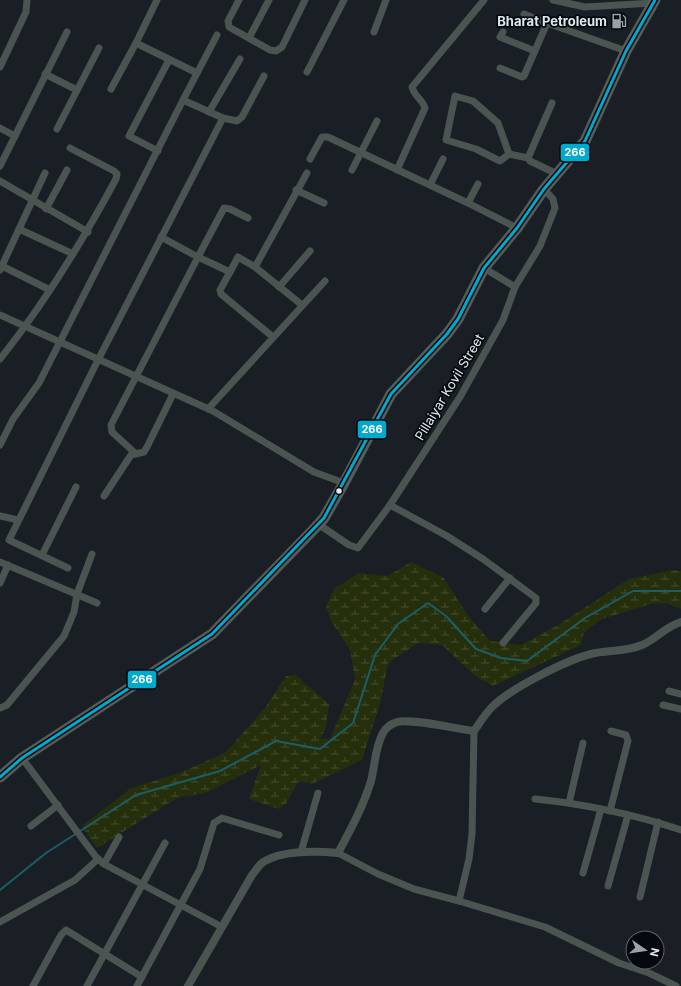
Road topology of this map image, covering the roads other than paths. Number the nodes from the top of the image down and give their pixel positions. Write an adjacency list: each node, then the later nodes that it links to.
1 (27, 0): 24 (street)
2 (157, 0): 18 (street)
3 (239, 0): 17 (street)
4 (269, 0): 17 (street)
5 (305, 0): 17 (street)
6 (344, 0): 26 (street)
7 (386, 0): 14 (street)
8 (484, 0): 50 (street)
9 (553, 0): 10 (street)
10 (654, 1): 21 (main road)
11 (524, 14): 12 (street)
12 (546, 23): 20 (street); 21 (street)
13 (67, 32): 28 (street)
14 (374, 32)
15 (503, 32): 20 (street)
16 (217, 35): 27 (street)
17 (249, 38)
18 (136, 43): 23 (street); 30 (street)
19 (99, 48): 31 (street)
20 (535, 51): 25 (street)
21 (626, 51): 53 (main road)
22 (240, 59): 34 (street)
23 (169, 60): 27 (street); 41 (street)
24 (0, 67)
25 (500, 68)
26 (307, 72)
27 (197, 73): 32 (street)
28 (45, 74): 31 (street); 39 (street)
29 (264, 76): 35 (street)
30 (111, 89)
31 (77, 90): 38 (street)
32 (184, 100): 34 (street); 41 (street)
33 (552, 103): 45 (street)
34 (209, 112): 35 (street)
35 (223, 118): 67 (street)
36 (377, 121): 42 (street)
37 (0, 128): 39 (street)
38 (57, 129)
39 (15, 136): 47 (street)
40 (70, 148): 66 (street)
41 (158, 151): 83 (street)
42 (361, 152): 46 (street); 49 (street); 50 (street)
43 (509, 154): 43 (street); 45 (street)
44 (443, 158): 56 (street)
45 (528, 158): 53 (street)
46 (310, 159)
47 (0, 166)
48 (67, 170): 62 (street)
49 (352, 170)
50 (397, 170): 56 (street)
51 (45, 173): 59 (street)
52 (306, 173): 58 (street)
53 (557, 174): 57 (main road)
54 (0, 181): 59 (street)
55 (478, 184): 61 (street)
56 (430, 185): 61 (street)
57 (544, 189): 64 (main road); 77 (street, Pillaiyar Kovil Street)
58 (296, 190): 60 (street); 71 (street)
59 (32, 201): 62 (street); 65 (street)
60 (324, 203)
61 (468, 203): 64 (street)
62 (46, 208): 66 (street)
63 (248, 218): 70 (street)
64 (517, 228): 73 (main road)
65 (19, 229): 69 (street); 72 (street)
66 (88, 232): 69 (street)
67 (162, 237): 70 (street); 85 (street)
68 (310, 251): 76 (street)
69 (73, 254): 78 (street)
70 (198, 257): 74 (street); 86 (street)
71 (255, 267): 74 (street); 76 (street)
72 (1, 268): 78 (street)
73 (484, 268): 77 (street); 91 (main road)
74 (230, 272): 82 (street)
75 (325, 281): 79 (street)
76 (279, 287): 79 (street)
77 (515, 287): 94 (street, Pillaiyar Kovil Street)
78 (50, 290): 81 (street)
79 (302, 305): 82 (street)
80 (0, 315): 81 (street)
81 (25, 328): 83 (street); 84 (street)
82 (273, 337): 88 (street)
83 (60, 343): 85 (street); 89 (street)
84 (0, 359)
85 (98, 360): 86 (street); 96 (street)
86 (137, 377): 87 (street); 90 (street)
87 (173, 394): 88 (street); 90 (street)
88 (208, 409): 91 (street)
89 (0, 445)
90 (135, 453): 93 (street)
91 (344, 483): 97 (main road)
92 (76, 487): 99 (street)
93 (104, 496)
94 (390, 505): 97 (street, Pillaiyar Kovil Street); 103 (street)
95 (0, 516): 96 (street)
96 (18, 520): 99 (street)
97 (318, 524): 118 (main road)
98 (92, 554): 105 (street)
99 (42, 555): 102 (street)
100 (0, 562): 101 (street)
101 (8, 565): 104 (street); 105 (street)
102 (68, 568)
103 (510, 578): 107 (street); 109 (street)
104 (0, 582)
105 (77, 594): 106 (street); 113 (street)
106 (97, 603)
107 (485, 609)
108 (681, 622): 116 (street)
109 (502, 643)
110 (669, 691): 111 (street)
111 (681, 694)
112 (663, 705): 114 (street)
113 (0, 708)
114 (681, 709)
115 (611, 731): 125 (street)
116 (474, 732): 134 (street); 140 (street)
117 (583, 743): 122 (street)
118 (22, 758): 119 (main road); 123 (street)
119 (0, 777)
120 (318, 793): 133 (street)
121 (535, 799): 122 (street)
122 (569, 803): 124 (street)
123 (58, 805): 128 (street); 135 (street)
124 (601, 809): 125 (street); 136 (street)
125 (610, 811): 126 (street)
126 (628, 815): 127 (street); 138 (street)
127 (658, 822): 129 (street); 139 (street)
128 (31, 826)
129 (681, 830)
130 (279, 835): 141 (street)
131 (119, 837): 135 (street)
132 (165, 843): 137 (street)
133 (301, 852): 134 (street); 143 (street)
134 (338, 853): 140 (street)
135 (100, 860): 137 (street); 142 (street)
136 (583, 872)
137 (142, 885): 141 (street); 144 (street)
138 (608, 886)
139 (640, 897)
140 (459, 901): 150 (street)
141 (180, 905): 143 (street); 145 (street)
142 (0, 922)
143 (222, 927): 149 (street)
144 (105, 954): 145 (street); 146 (street); 147 (street)
145 (142, 977): 148 (street)
146 (33, 986)
147 (87, 986)
148 (137, 986)
149 (188, 986)
150 (676, 986)

